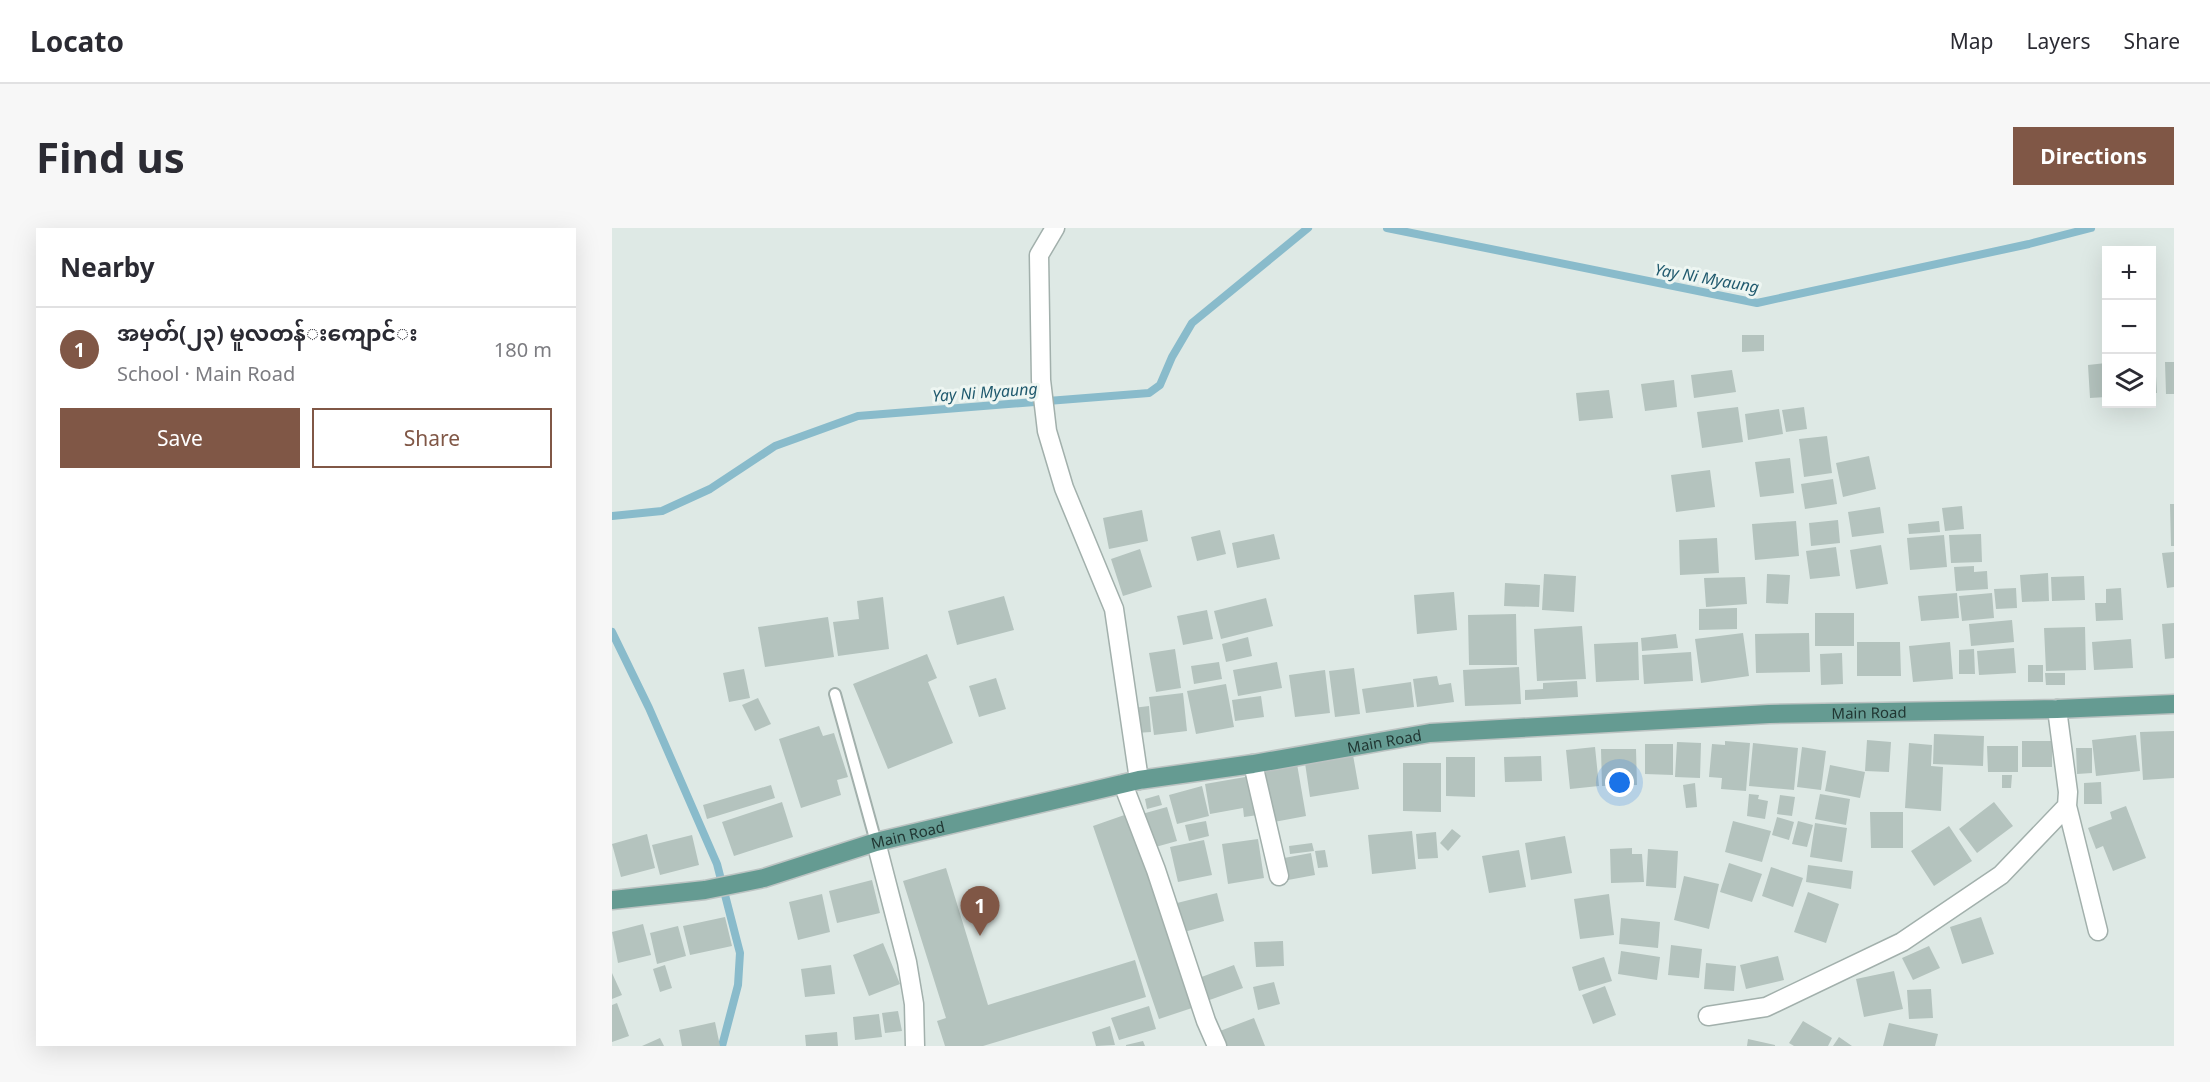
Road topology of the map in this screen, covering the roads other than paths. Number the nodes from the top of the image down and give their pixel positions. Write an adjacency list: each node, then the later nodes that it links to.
1 (1055, 228): 6 (street)
2 (836, 694): 8 (lane)
3 (2174, 704): 4 (main road, Main Road)
4 (2057, 709): 5 (main road, Main Road); 7 (street)
5 (1252, 764): 6 (main road, Main Road); 9 (street)
6 (1131, 782): 8 (main road, Main Road); 14 (street)
7 (2067, 806): 11 (street); 12 (street)
8 (876, 842): 10 (main road, Main Road); 13 (street)
9 (1279, 876)
10 (612, 900)
11 (2098, 931)
12 (1708, 1016)
13 (915, 1046)
14 (1217, 1046)

